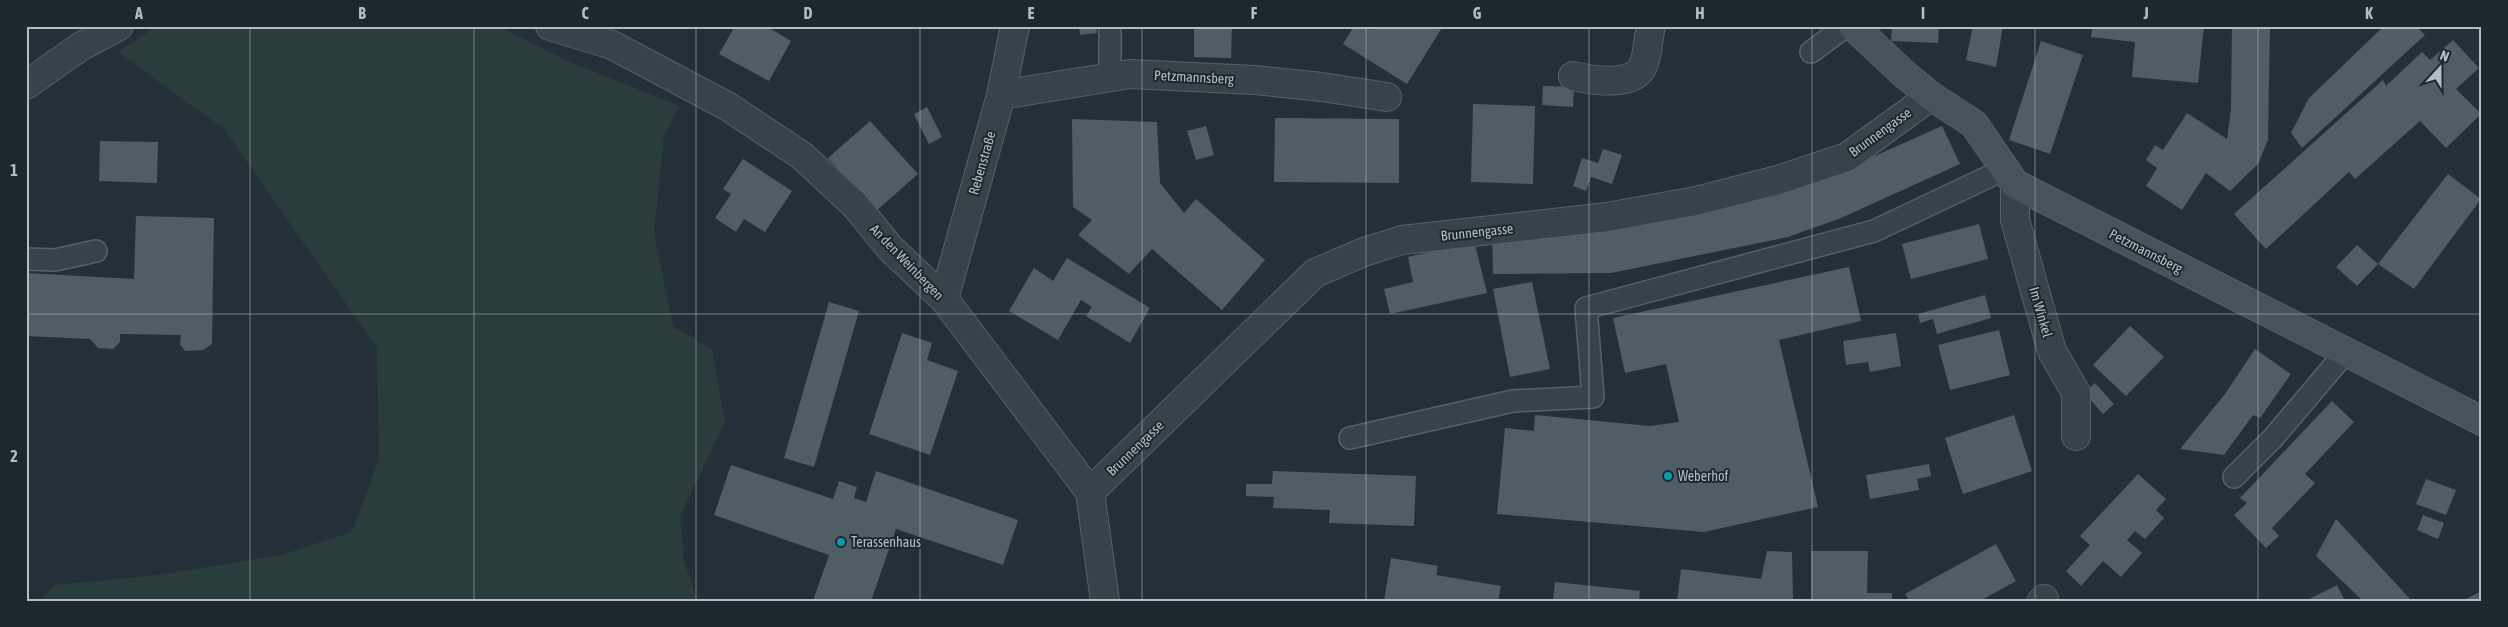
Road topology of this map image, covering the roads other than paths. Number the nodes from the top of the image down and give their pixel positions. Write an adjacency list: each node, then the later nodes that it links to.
1 (119, 26): 11 (street)
2 (550, 26): 18 (street, An den Weinbergen)
3 (1015, 26): 12 (street, Rebenstraße)
4 (1110, 26): 10 (lane)
5 (1650, 26): 9 (street)
6 (1846, 26): 8 (lane)
7 (1853, 26): 13 (street, Petzmannsberg)
8 (1811, 52)
9 (1573, 76)
10 (1110, 77): 12 (street, Petzmannsberg); 14 (street, Petzmannsberg)
11 (26, 85)
12 (1001, 94): 18 (street, Rebenstraße)
13 (1931, 96): 15 (street, Petzmannsberg); 24 (street, Brunnengasse)
14 (1387, 97)
15 (2010, 177): 19 (street, Petzmannsberg); 21 (street, Im Winkel); 22 (lane)
16 (96, 251): 17 (lane)
17 (26, 259)
18 (944, 299): 24 (street, An den Weinbergen)
19 (2345, 352): 20 (street, Petzmannsberg); 23 (lane)
20 (2482, 422)
21 (2076, 436)
22 (1350, 438)
23 (2234, 477)
24 (1090, 492): 25 (street, An den Weinbergen)
25 (1105, 601)

